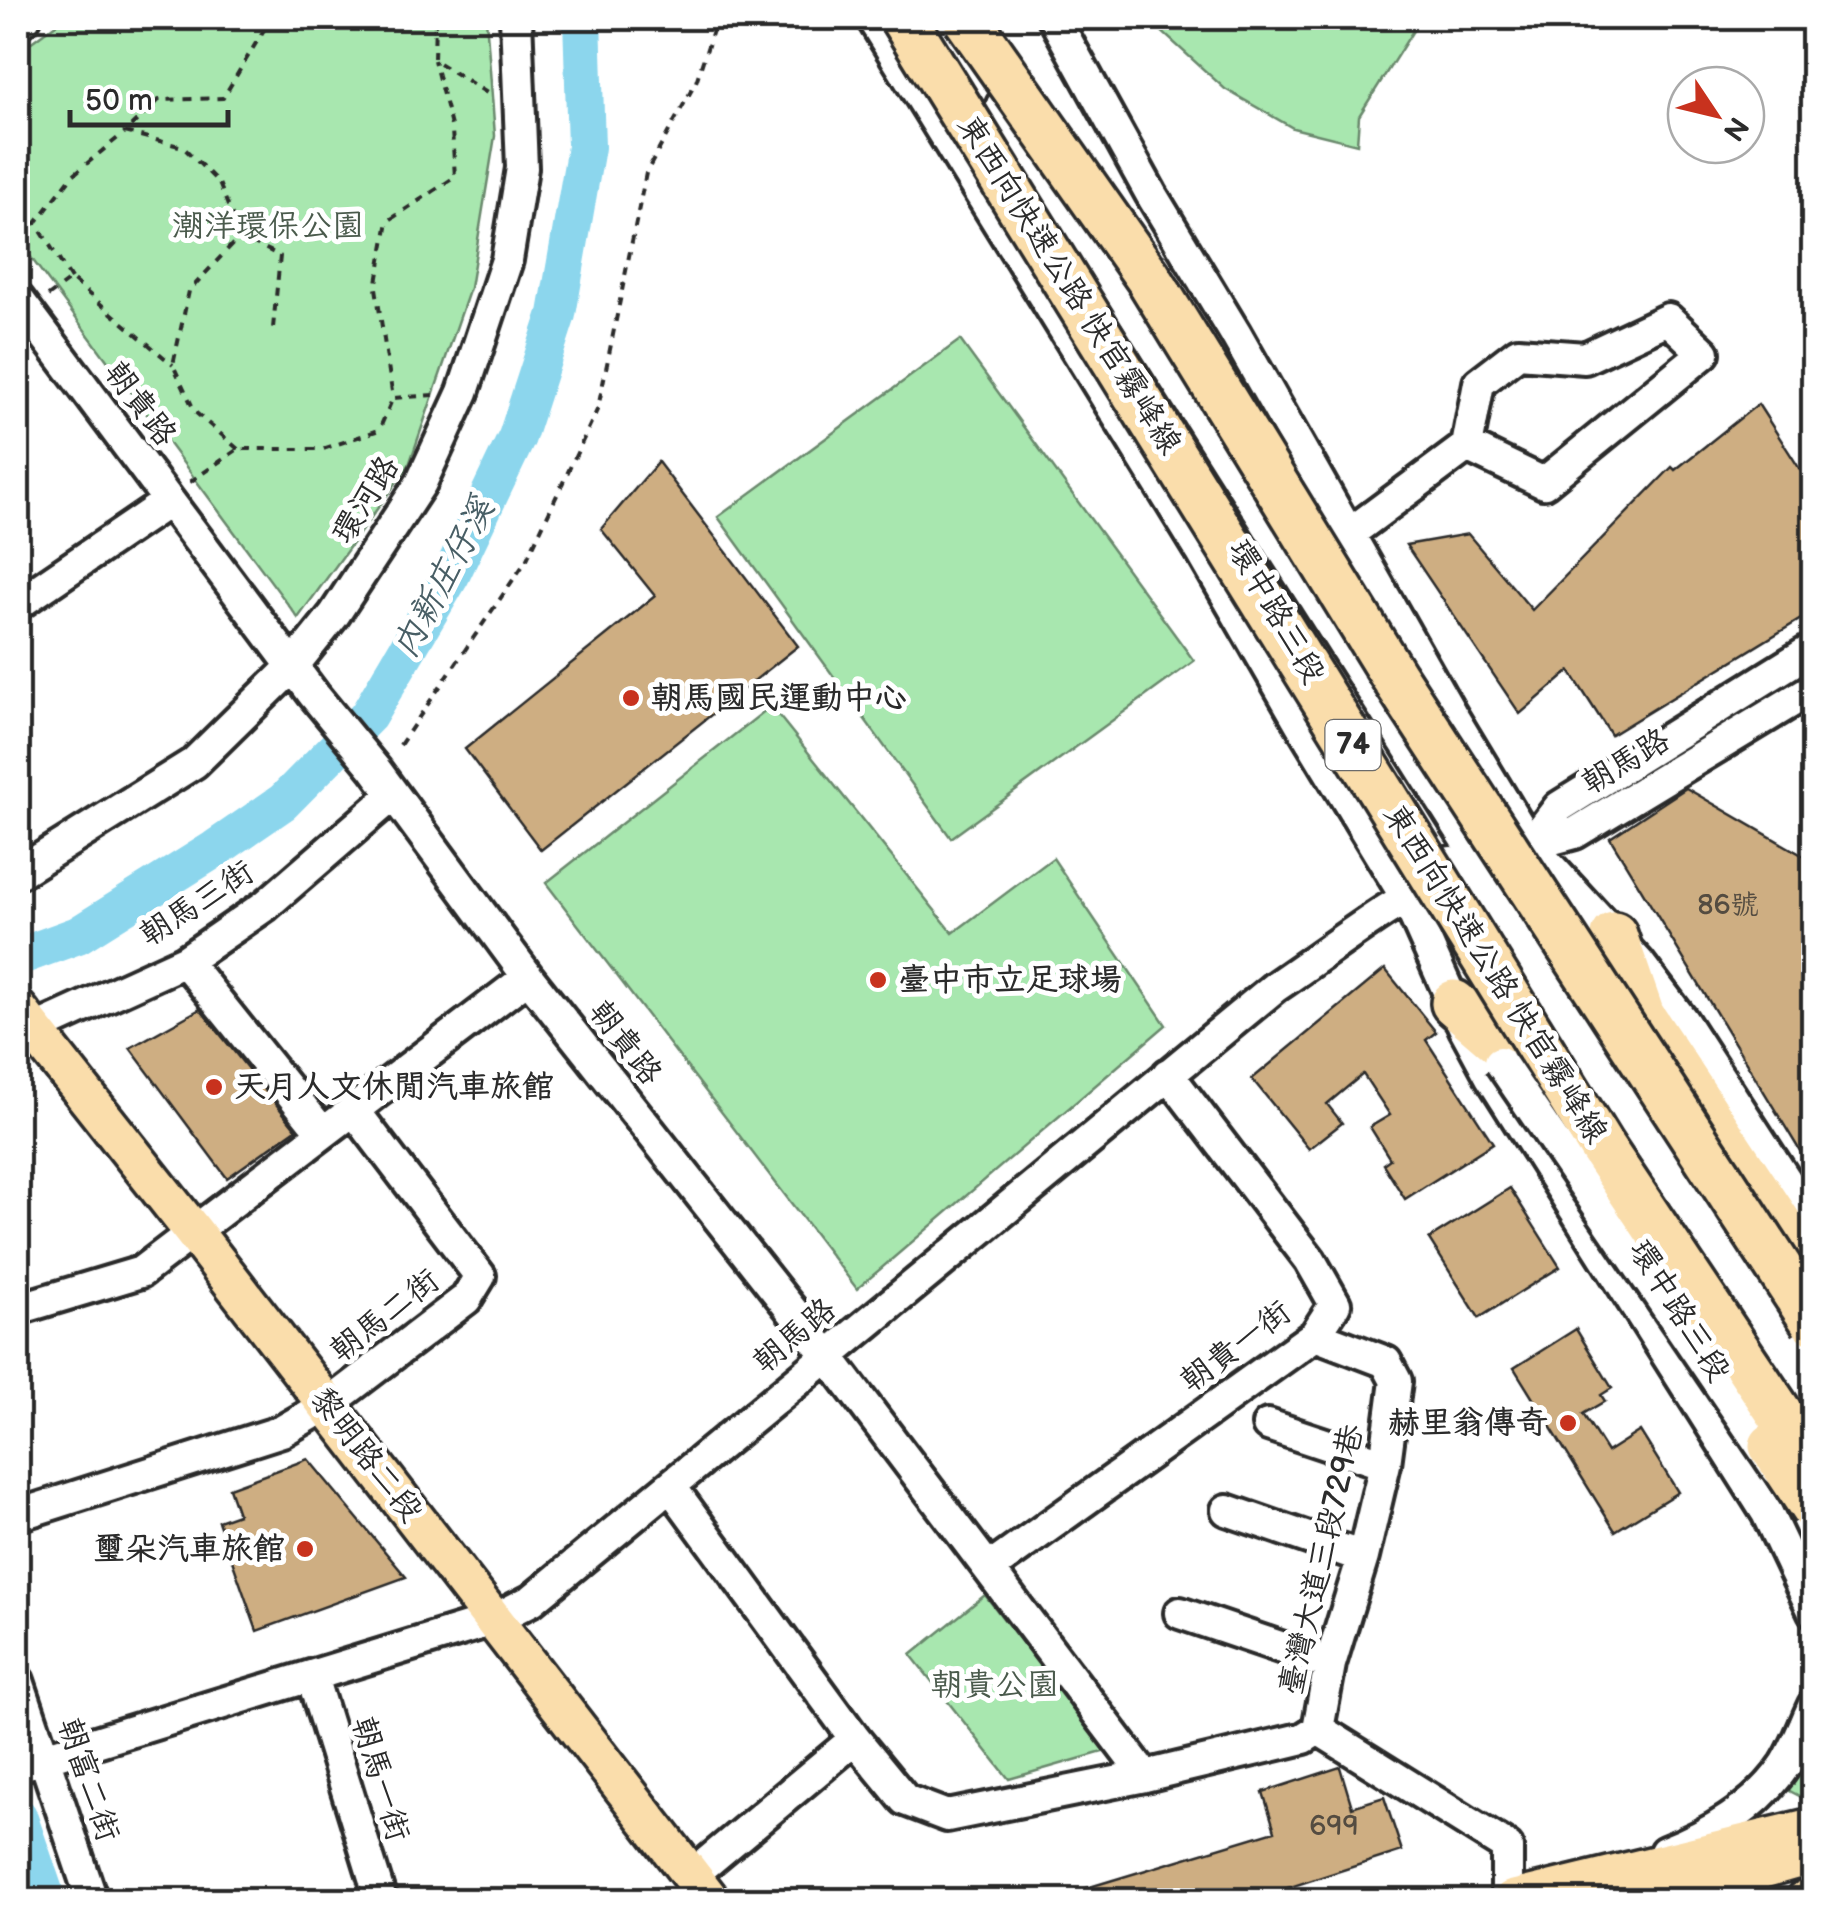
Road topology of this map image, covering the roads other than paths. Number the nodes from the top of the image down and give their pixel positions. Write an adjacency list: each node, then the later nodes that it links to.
1 (25, 18): 6 (street)
2 (516, 18): 13 (street, 環河路)
3 (872, 18): 19 (street, 環中路三段)
4 (1054, 18): 10 (street)
5 (934, 20): 17 (street, 環中路三段); 34 (highway, 東西向快速公路 快官霧峰線 / 74, bridge); 42 (highway, 東西向快速公路 快官霧峰線 / 74, bridge)
6 (18, 23)
7 (28, 306): 9 (street, 朝貴路)
8 (1467, 446): 8 (street); 10 (street)
9 (180, 491): 11 (street); 13 (street, 朝貴路)
10 (1349, 534): 16 (street)
11 (18, 604)
12 (1814, 648): 16 (street, 朝馬路)
13 (293, 666): 15 (street, 朝貴路); 18 (street, 環河路)
14 (1814, 688): 16 (street, 朝馬路)
15 (392, 796): 21 (street, 朝馬三街); 22 (street, 朝貴路)
16 (1530, 844): 17 (street, 朝馬路); 20 (street)
17 (1469, 868): 19 (street, 朝馬路); 37 (street, 環中路三段); 39 (street, 環中路三段)
18 (18, 873)
19 (1407, 899): 23 (street, 環中路三段); 26 (street, 朝馬路)
20 (1626, 949): 29 (street); 31 (street); 32 (highway)
21 (186, 962): 24 (street, 朝馬三街); 28 (street)
22 (528, 977): 27 (street); 36 (street, 朝貴路)
23 (1454, 1003): 25 (highway); 47 (street, 環中路三段)
24 (22, 1022): 30 (main road, 黎明路二段)
25 (1509, 1061): 45 (highway, bridge); 49 (street, bridge)
26 (1168, 1074): 35 (street, 朝貴一街); 36 (street, 朝馬路)
27 (353, 1109): 28 (street); 38 (street, 朝馬二街)
28 (322, 1132): 30 (street)
29 (1814, 1224)
30 (192, 1230): 33 (street); 38 (main road, 黎明路二段)
31 (1814, 1252)
32 (1814, 1276)
33 (18, 1309)
34 (1814, 1322)
35 (1315, 1335): 41 (street, 臺灣大道三段729巷); 51 (street, 朝貴一街)
36 (827, 1355): 44 (street, 朝馬路); 51 (street)
37 (1814, 1370)
38 (328, 1406): 48 (street, 朝馬二街); 54 (main road, 黎明路二段)
39 (1814, 1416)
40 (1268, 1425): 41 (street)
41 (1385, 1464): 50 (street, 臺灣大道三段729巷)
42 (1814, 1464)
43 (1814, 1486): 47 (street)
44 (671, 1487): 54 (street, 朝馬路); 60 (street)
45 (1814, 1509)
46 (1226, 1510): 50 (street)
47 (1767, 1513): 52 (street, 環中路三段)
48 (18, 1515)
49 (1814, 1521)
50 (1362, 1557): 55 (street, 臺灣大道三段729巷)
51 (989, 1569): 62 (street)
52 (1814, 1612)
53 (1180, 1613): 55 (street)
54 (494, 1620): 56 (street, 朝馬路); 66 (main road, 黎明路二段)
55 (1330, 1664): 59 (street, 臺灣大道三段729巷)
56 (312, 1677): 61 (street, 朝馬路); 69 (street, 朝馬一街)
57 (18, 1681): 61 (street, 朝富二街)
58 (1814, 1706): 70 (street)
59 (1318, 1729): 62 (street); 70 (street, 臺灣大道三段729巷)
60 (855, 1739): 62 (street); 66 (street)
61 (30, 1762): 68 (street, 朝富二街)
62 (1145, 1776)
63 (1814, 1811): 70 (street)
64 (1814, 1828): 70 (main road)
65 (1814, 1854): 71 (main road)
66 (700, 1888)
67 (1814, 1898): 72 (main road)
68 (92, 1900)
69 (381, 1900)
70 (1510, 1900)
71 (1655, 1900)
72 (1806, 1900)

